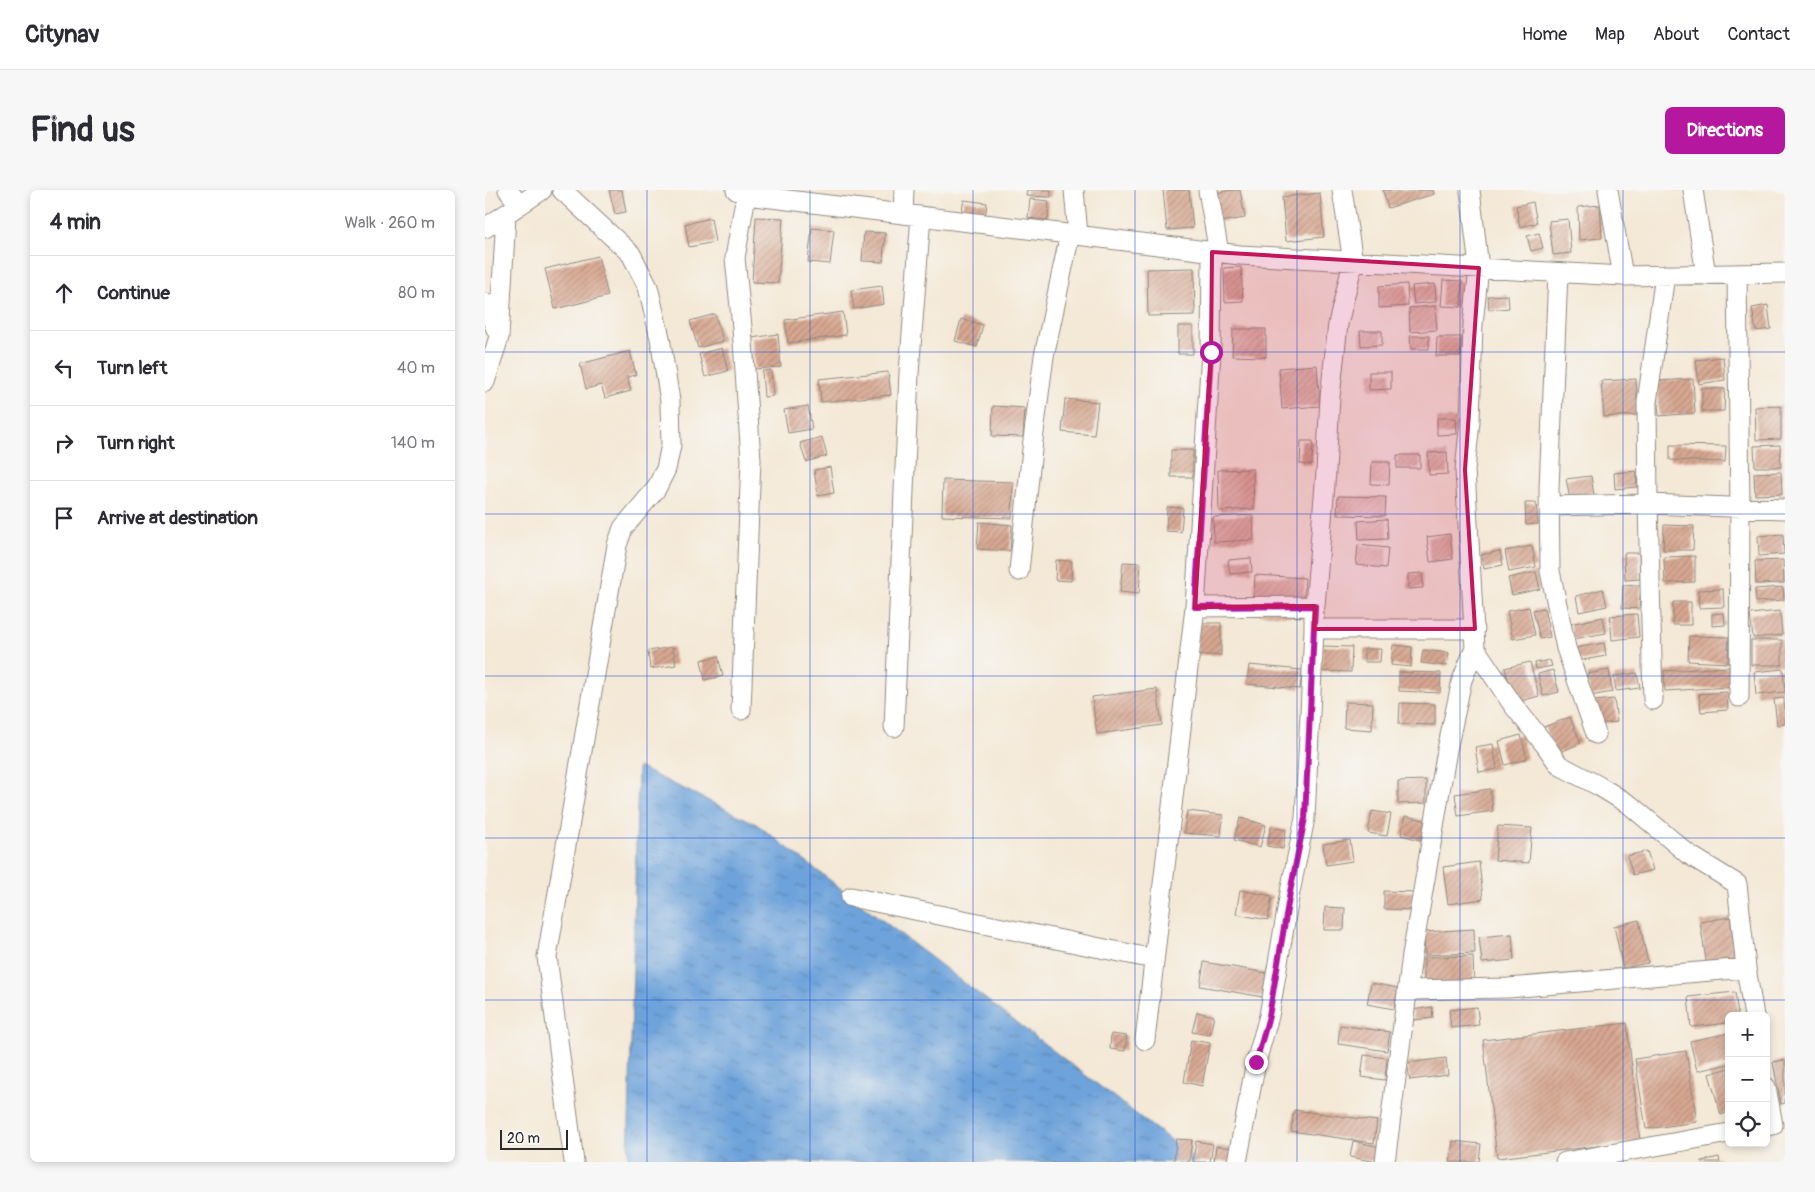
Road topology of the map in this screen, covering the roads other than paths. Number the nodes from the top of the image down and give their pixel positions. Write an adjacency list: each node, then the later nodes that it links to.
1 (541, 190): 11 (street)
2 (563, 190): 51 (street)
3 (904, 190): 12 (street)
4 (1074, 190): 14 (street)
5 (1208, 190): 15 (street)
6 (1342, 190): 16 (street)
7 (1470, 190): 17 (street)
8 (1608, 190): 23 (street)
9 (1693, 190): 20 (street)
10 (737, 192): 12 (street); 39 (street)
11 (511, 203): 13 (street); 25 (street)
12 (912, 215): 14 (street); 40 (street)
13 (485, 228)
14 (1074, 235): 15 (street); 31 (street)
15 (1216, 252): 16 (street); 33 (street)
16 (1353, 262): 17 (street); 32 (street)
17 (1479, 268): 18 (street); 35 (street)
18 (1557, 273): 23 (street); 28 (street)
19 (1785, 273): 21 (street)
20 (1706, 274): 21 (street); 22 (street)
21 (1737, 274): 29 (street)
22 (1665, 275): 23 (street); 27 (street)
23 (1623, 276)
24 (485, 303): 25 (street)
25 (499, 337): 26 (street)
26 (485, 382)
27 (1648, 504): 28 (street); 29 (street); 38 (street)
28 (1550, 506): 41 (street)
29 (1740, 508): 30 (street); 37 (street)
30 (1785, 509)
31 (1019, 570)
32 (1315, 606): 33 (street); 34 (street)
33 (1195, 607): 43 (street)
34 (1313, 629): 35 (street); 52 (street)
35 (1475, 629): 36 (street)
36 (1475, 648): 44 (street); 45 (street)
37 (1739, 697)
38 (1653, 700)
39 (741, 710)
40 (894, 727)
41 (1596, 734)
42 (851, 897): 43 (street)
43 (1155, 959): 47 (street)
44 (1747, 968): 45 (street); 46 (street)
45 (1408, 990): 53 (street)
46 (1753, 1012)
47 (1145, 1040)
48 (1770, 1102): 49 (street)
49 (1775, 1124)
50 (1725, 1134): 54 (street)
51 (574, 1162)
52 (1237, 1162)
53 (1385, 1162)
54 (1565, 1162)

